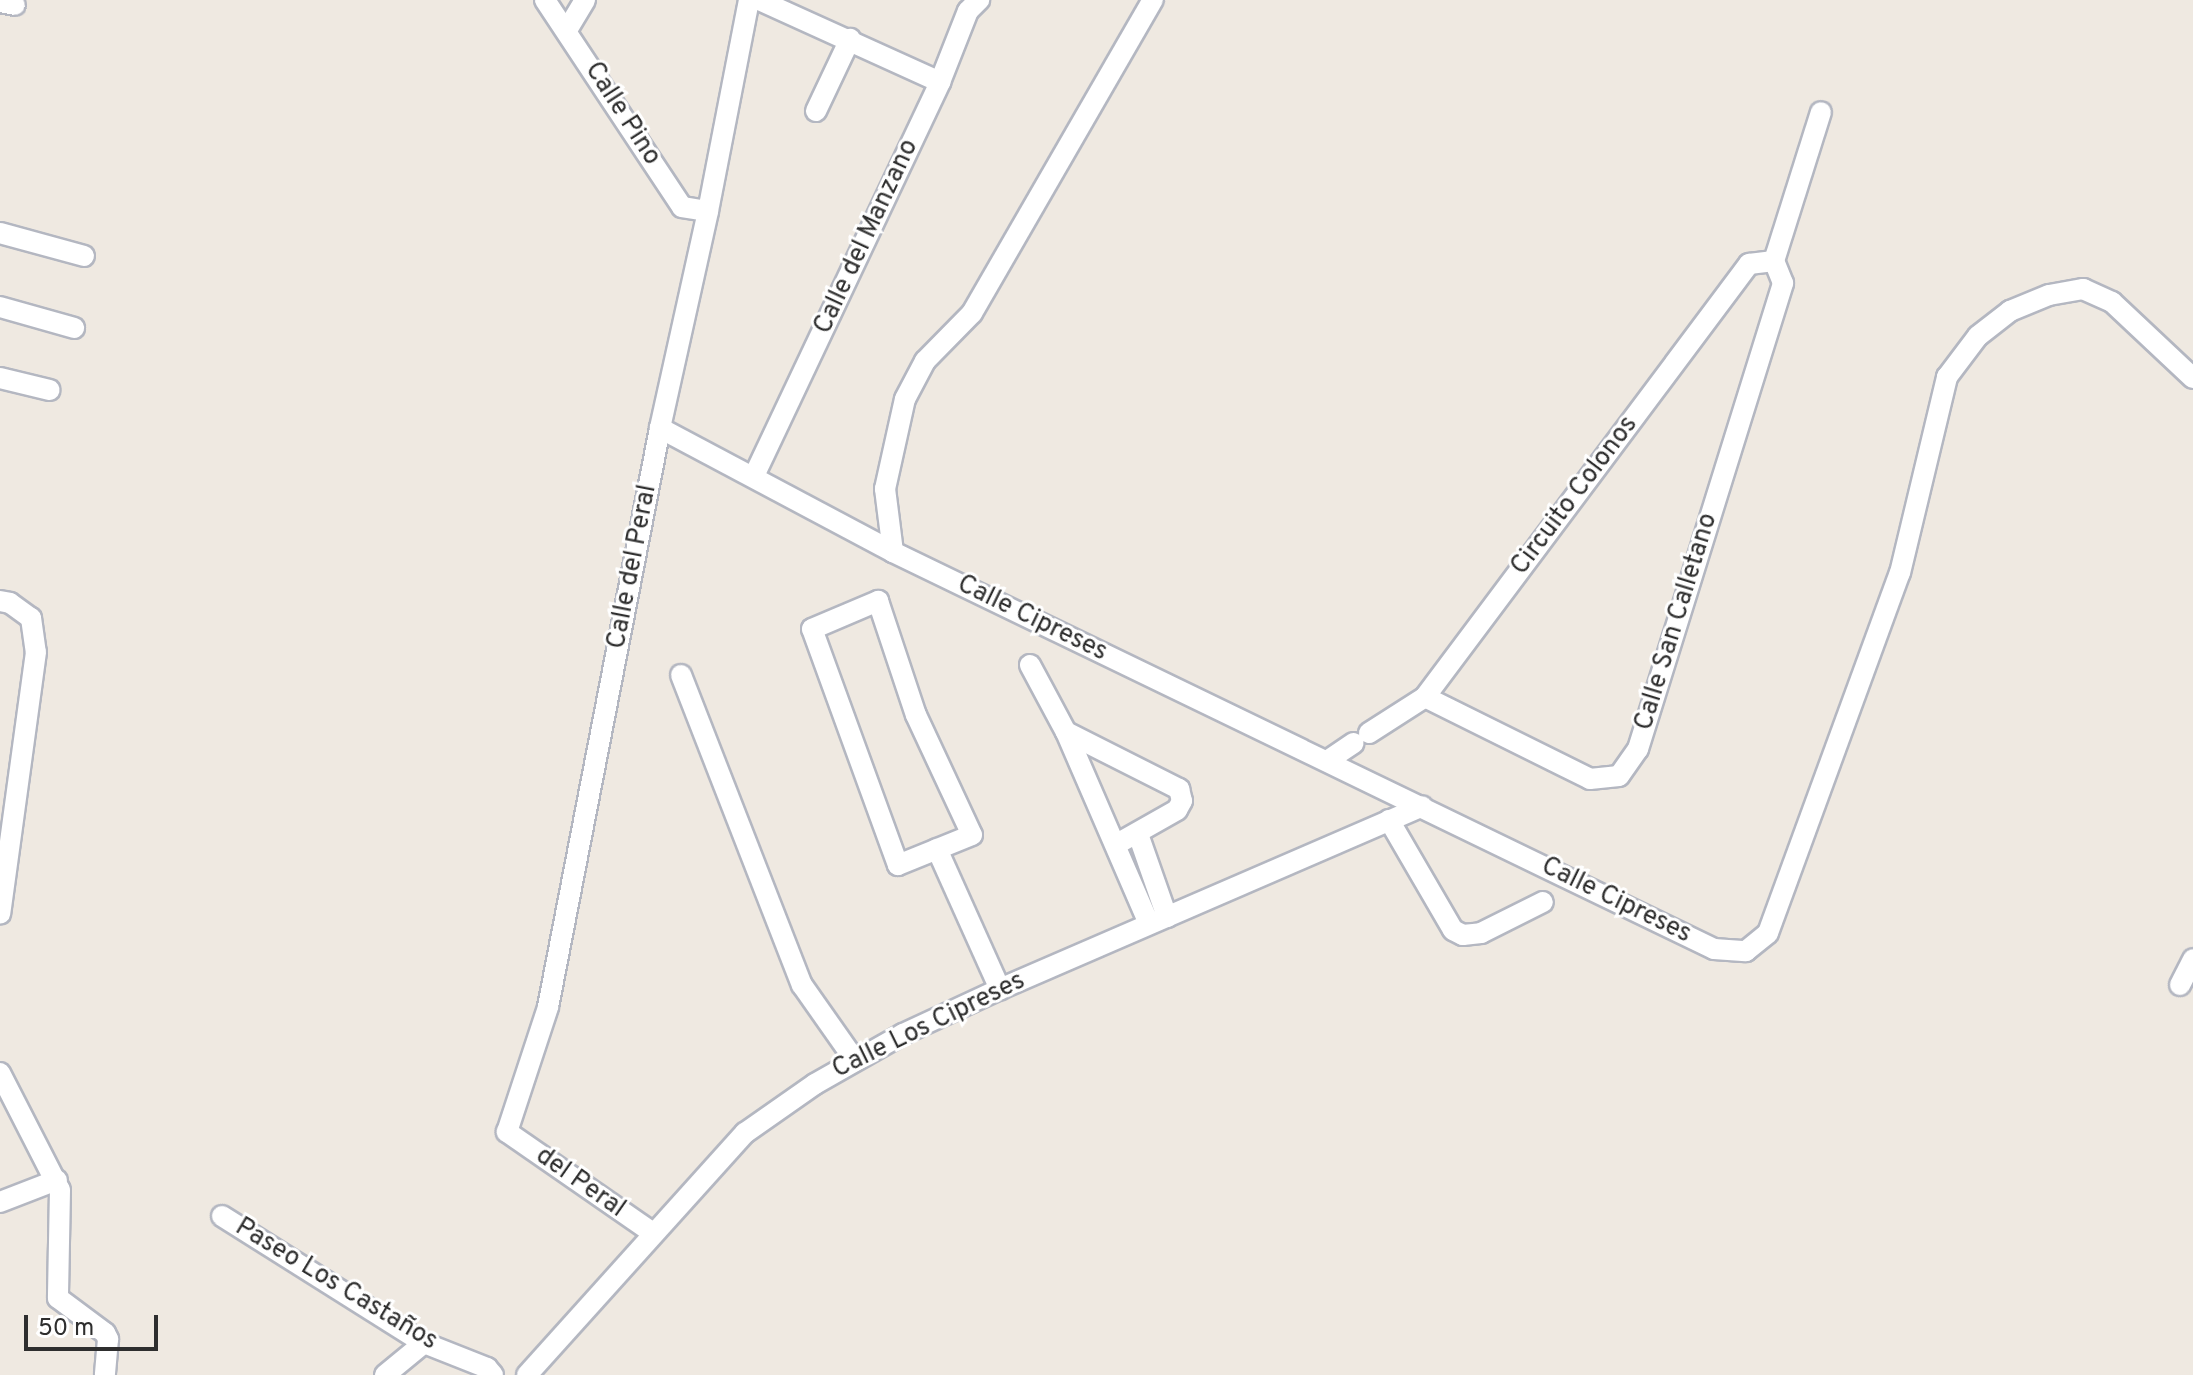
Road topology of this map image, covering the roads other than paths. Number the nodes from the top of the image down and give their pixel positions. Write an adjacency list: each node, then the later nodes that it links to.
1 (545, 0): 7 (street, Calle Pino)
2 (585, 0): 7 (street)
3 (749, 0): 12 (street, Calle del Peral)
4 (759, 0): 8 (street)
5 (979, 0): 9 (street, Calle del Manzano)
6 (1153, 0): 23 (street)
7 (567, 30): 12 (street, Calle Pino)
8 (850, 39): 9 (street); 10 (street)
9 (940, 82): 22 (street, Calle del Manzano)
10 (816, 111)
11 (1821, 112): 15 (street)
12 (708, 211): 21 (street, Calle del Peral)
13 (0, 233): 14 (street)
14 (84, 256)
15 (1774, 261): 27 (street, Circuito Colonos); 27 (street, Calle San Calletano)
16 (0, 307): 17 (street)
17 (74, 328)
18 (0, 378): 20 (street)
19 (2193, 378): 30 (street, Calle Cipreses)
20 (50, 390)
21 (660, 428): 22 (street, Calle Cipreses); 43 (street, Calle del Peral)
22 (754, 476): 23 (street, Calle Cipreses)
23 (893, 552): 29 (street, Calle Cipreses)
24 (0, 601): 36 (street)
25 (1030, 665): 28 (street)
26 (681, 675): 41 (street)
27 (1425, 697): 29 (street, Circuito Colonos)
28 (1066, 732): 32 (street); 33 (street)
29 (1327, 761): 30 (street, Calle Cipreses)
30 (1422, 806): 31 (street, Calle Los Cipreses)
31 (1389, 820): 35 (street); 37 (street, Calle Los Cipreses)
32 (1138, 834): 33 (street); 37 (street)
33 (1117, 844): 37 (street)
34 (937, 849): 34 (street); 40 (street)
35 (1543, 902)
36 (0, 914)
37 (1158, 920): 40 (street, Calle Los Cipreses)
38 (2193, 959): 39 (street)
39 (2180, 985)
40 (1000, 989): 41 (street, Calle Los Cipreses)
41 (854, 1059): 47 (street, Calle Los Cipreses)
42 (0, 1073): 44 (street)
43 (507, 1132): 47 (street, del Peral)
44 (57, 1180): 45 (street); 49 (street)
45 (0, 1202)
46 (222, 1216): 48 (street, Paseo Los Castaños)
47 (653, 1233): 52 (street, Calle Los Cipreses)
48 (424, 1343): 50 (street); 51 (street, Paseo Los Castaños)
49 (105, 1375)
50 (385, 1375)
51 (493, 1375)
52 (527, 1375)

